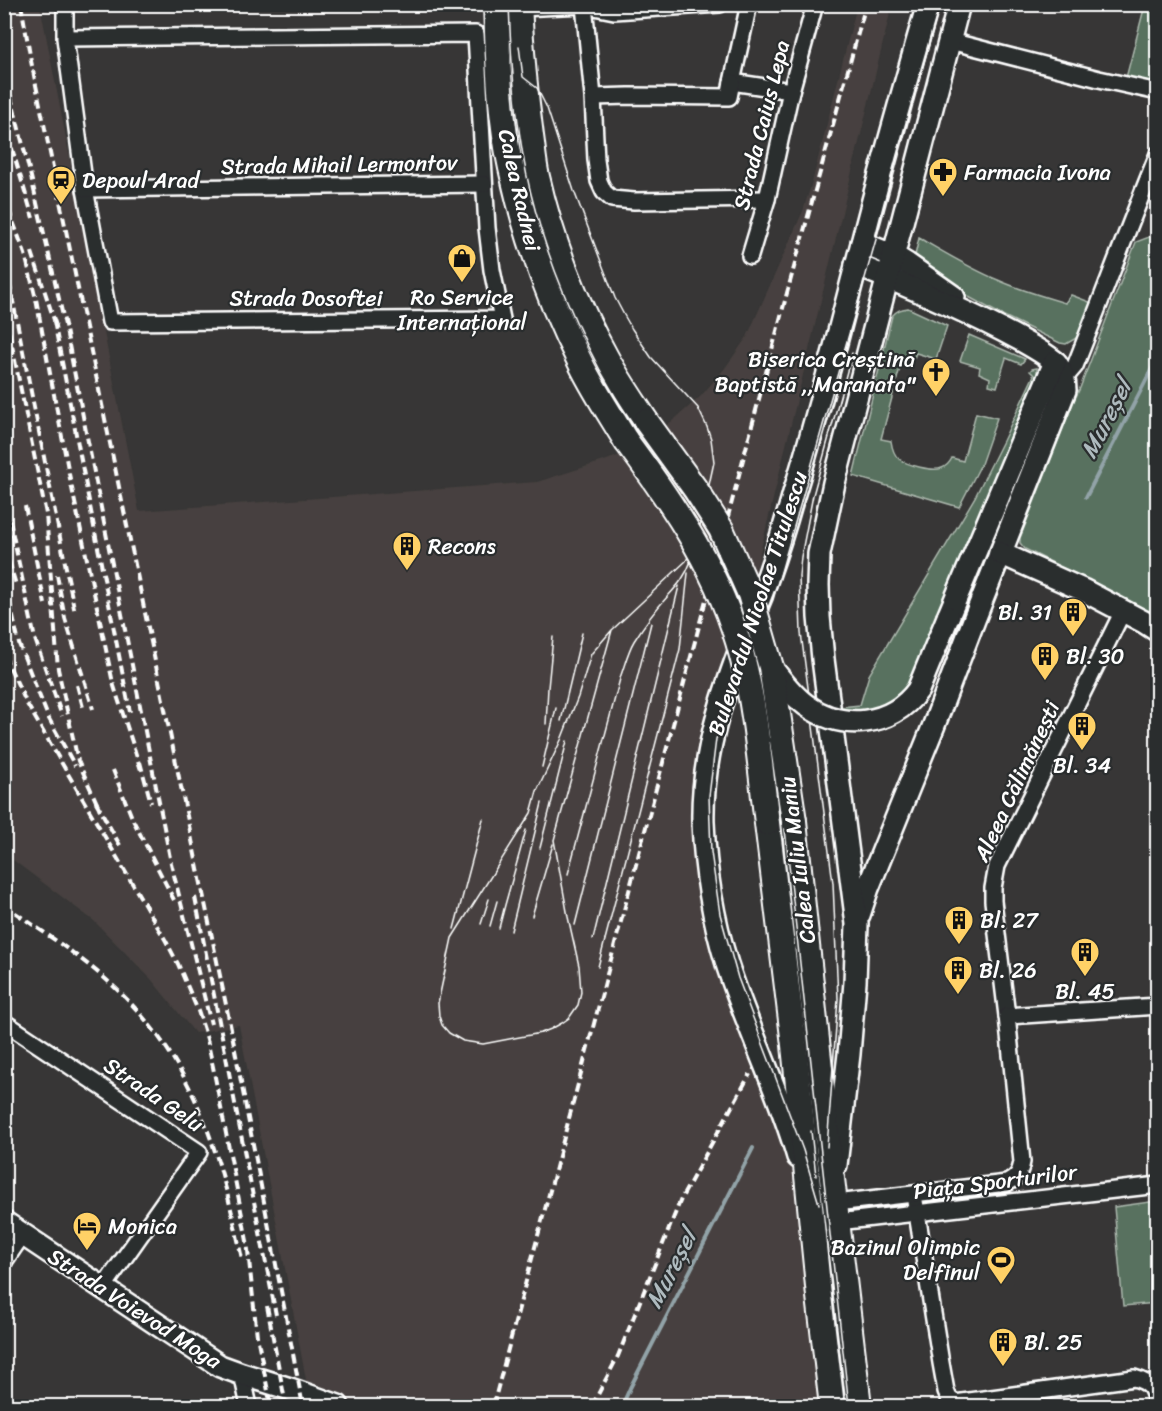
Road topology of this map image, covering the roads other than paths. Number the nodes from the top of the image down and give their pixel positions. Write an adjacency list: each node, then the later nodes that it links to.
1 (64, 4): 10 (street)
2 (496, 4): 27 (main road, Calea Radnei)
3 (720, 4): 8 (street)
4 (749, 4): 12 (street)
5 (815, 4): 13 (street, Strada Caius Lepa)
6 (928, 4): 20 (main road, Bulevardul Nicolae Titulescu)
7 (959, 4): 11 (main road, Bulevardul Nicolae Titulescu)
8 (584, 5): 9 (street); 15 (street)
9 (520, 6): 26 (main road, Calea Radnei)
10 (65, 38): 17 (street); 18 (street)
11 (950, 41): 14 (street); 22 (main road, Bulevardul Nicolae Titulescu)
12 (735, 82): 13 (street); 15 (street)
13 (790, 91): 19 (street, Strada Caius Lepa)
14 (1158, 92)
15 (593, 97): 19 (street)
16 (1158, 154): 28 (street)
17 (484, 184): 18 (street, Strada Mihail Lermontov); 18 (street, Strada Dosoftei)
18 (85, 189)
19 (767, 200): 21 (street, Strada Caius Lepa)
20 (862, 243): 22 (main road); 23 (main road, Bulevardul Nicolae Titulescu)
21 (750, 256)
22 (894, 256): 24 (main road, Bulevardul Nicolae Titulescu); 25 (main road)
23 (856, 265): 24 (main road); 38 (main road, Bulevardul Nicolae Titulescu)
24 (888, 278): 25 (main road); 33 (main road, Bulevardul Nicolae Titulescu)
25 (997, 328): 28 (main road)
26 (606, 357): 32 (main road, Calea Iuliu Maniu, bridge)
27 (582, 367): 38 (main road, Calea Iuliu Maniu, bridge)
28 (1059, 369): 29 (main road); 32 (main road, bridge)
29 (1000, 553): 30 (main road); 33 (main road)
30 (1123, 611): 31 (main road); 35 (street, Aleea Călimănești)
31 (1158, 631)
32 (771, 667): 40 (main road, Calea Iuliu Maniu, bridge)
33 (857, 924): 40 (main road, Bulevardul Nicolae Titulescu)
34 (1158, 1006): 35 (street)
35 (1007, 1017): 39 (street, Piața Sporturilor)
36 (4, 1022): 45 (street, Strada Gelu)
37 (1158, 1185): 41 (street, Piața Sporturilor)
38 (808, 1191): 40 (main road, Bulevardul Nicolae Titulescu); 49 (main road, Calea Iuliu Maniu)
39 (914, 1195): 40 (street, Piața Sporturilor); 41 (street)
40 (836, 1204): 41 (street, Piața Sporturilor); 50 (main road, Calea Iuliu Maniu)
41 (917, 1213): 51 (street)
42 (4, 1222): 43 (main road, Strada Voievod Moga)
43 (23, 1234): 44 (street); 45 (main road, Strada Voievod Moga)
44 (4, 1262)
45 (103, 1288): 46 (main road, Strada Voievod Moga)
46 (242, 1374): 47 (street); 48 (main road, Strada Voievod Moga)
47 (249, 1407)
48 (338, 1407)
49 (832, 1407)
50 (859, 1407)
51 (1156, 1407)

